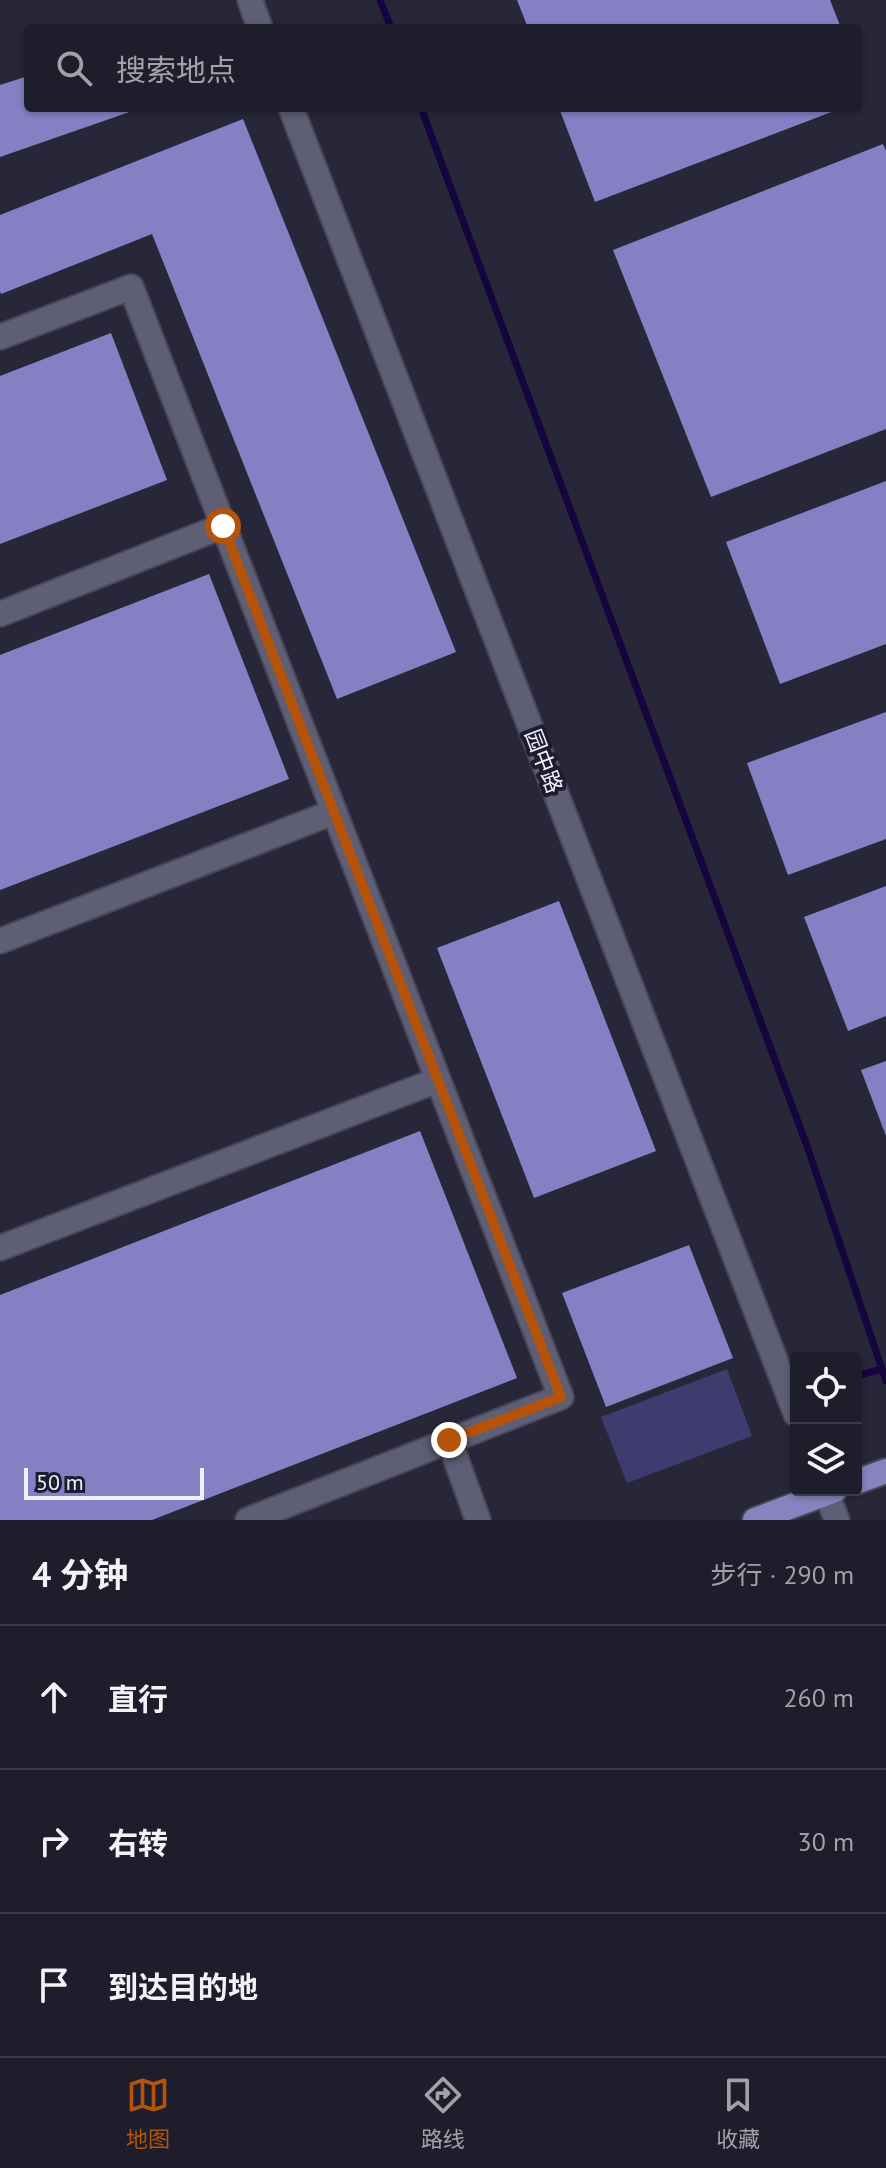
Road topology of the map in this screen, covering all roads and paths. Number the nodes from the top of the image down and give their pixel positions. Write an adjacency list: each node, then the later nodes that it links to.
1 (250, 0): 2 (street)
2 (259, 24)
3 (293, 112): 11 (street, 园中路)
4 (0, 337): 5 (street)
5 (223, 526): 6 (street); 7 (street)
6 (0, 614)
7 (334, 812): 8 (street); 9 (street)
8 (0, 941)
9 (438, 1080): 10 (street); 12 (street)
10 (0, 1248)
11 (790, 1398)
12 (449, 1440): 17 (street); 18 (street)
13 (886, 1471): 14 (main road)
14 (862, 1480)
15 (816, 1496): 19 (main road)
16 (830, 1496): 20 (street)
17 (248, 1520)
18 (478, 1520)
19 (755, 1520)
20 (837, 1520)

